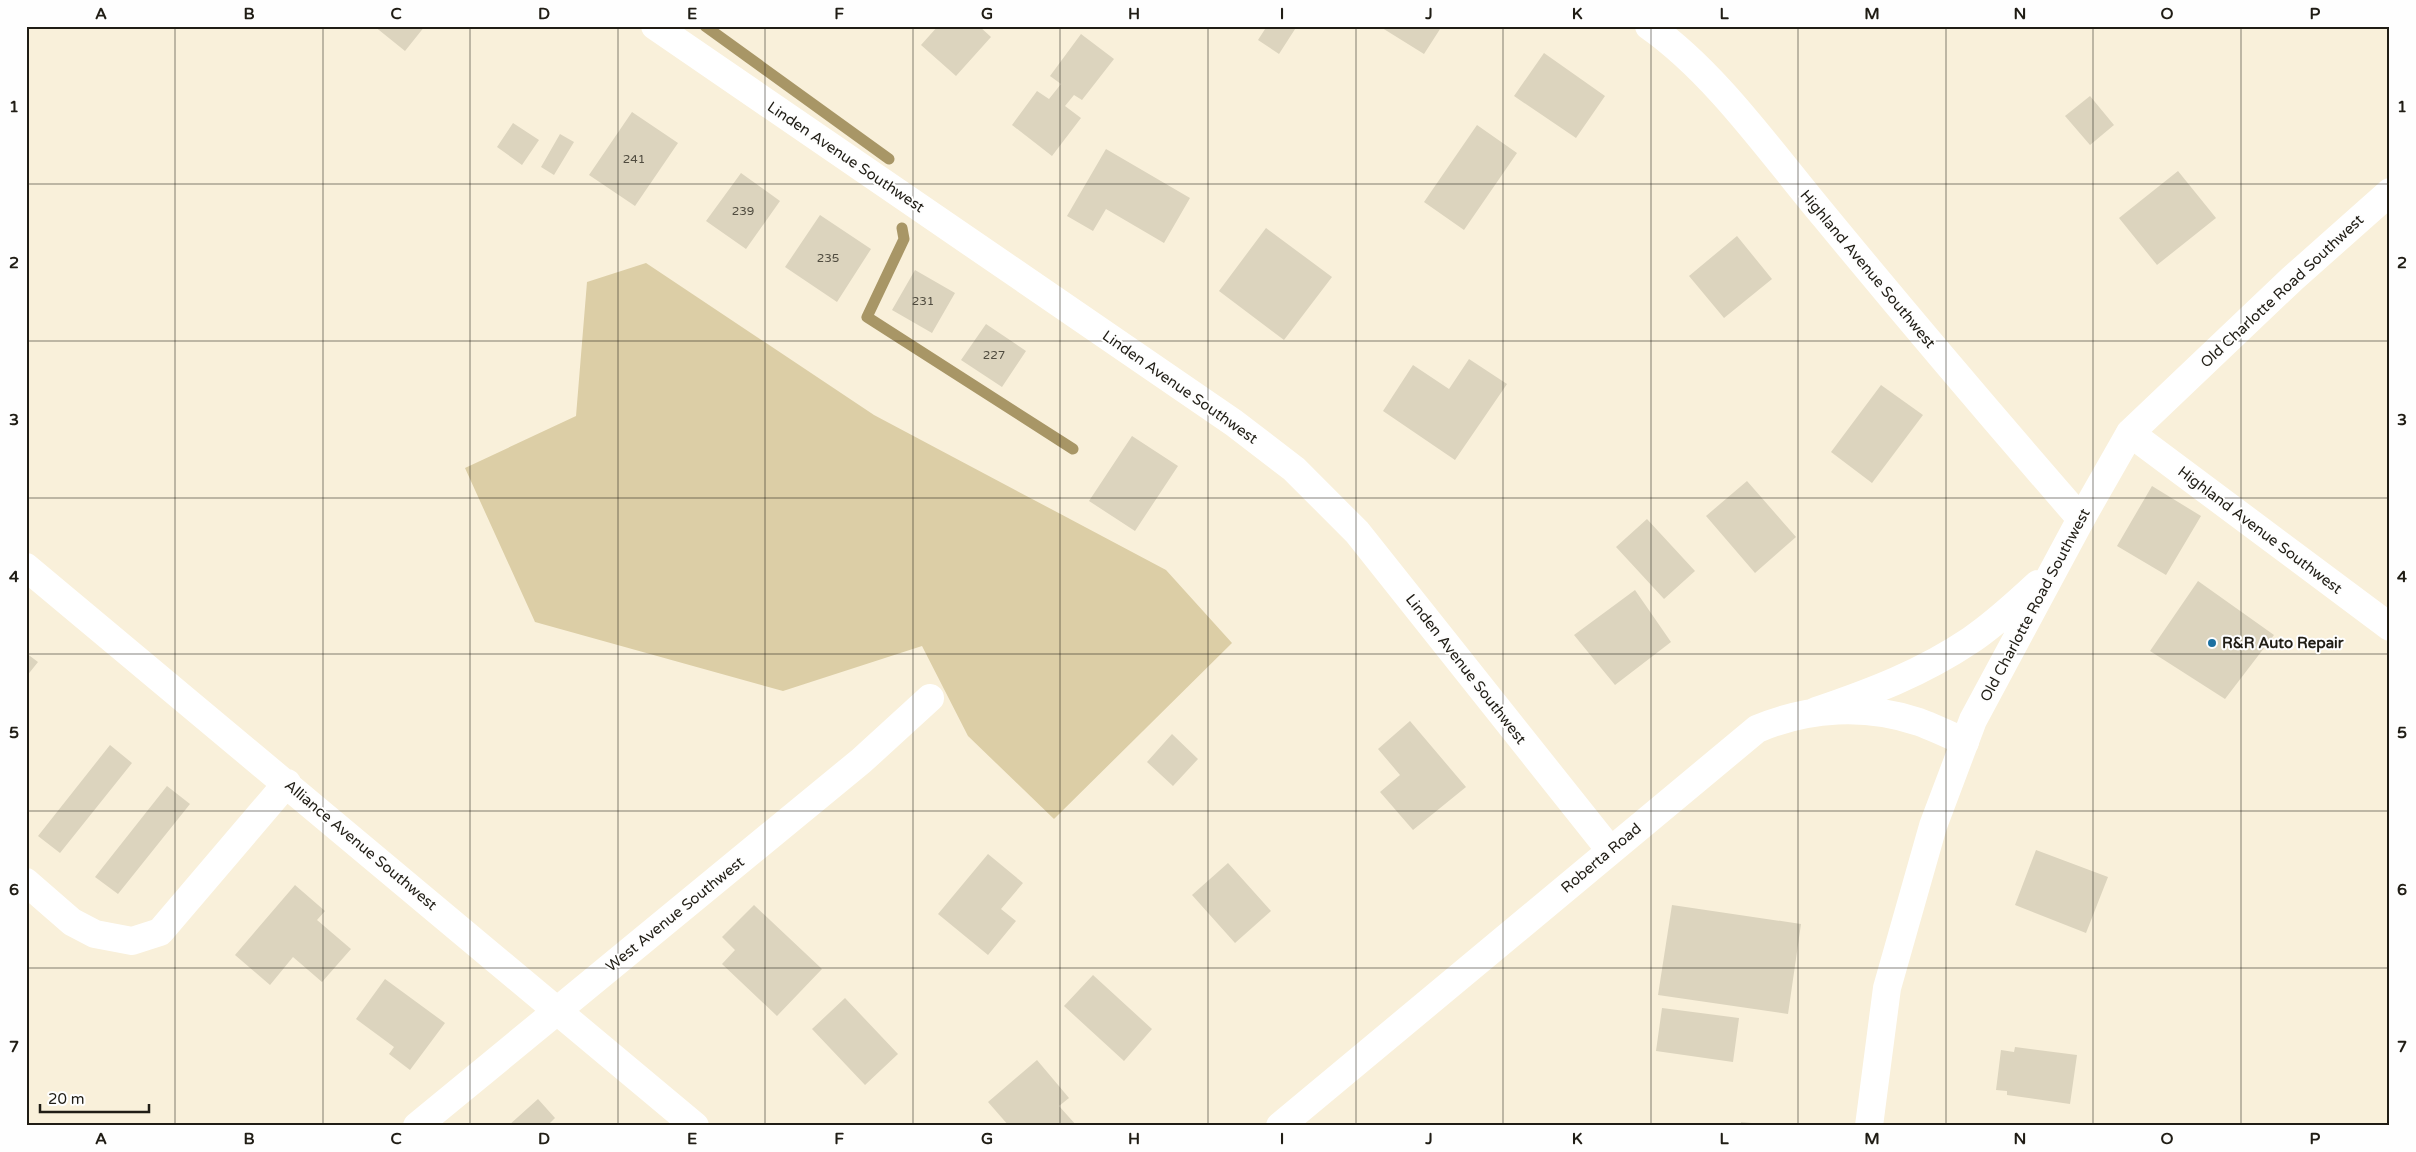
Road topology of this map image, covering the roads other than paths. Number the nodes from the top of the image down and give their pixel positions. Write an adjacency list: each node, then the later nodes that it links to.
1 (655, 26): 13 (street, Linden Avenue Southwest)
2 (1649, 26): 5 (street, Highland Avenue Southwest)
3 (2390, 192): 4 (street, Old Charlotte Road Southwest)
4 (2130, 433): 5 (street, Old Charlotte Road Southwest); 8 (street, Highland Avenue Southwest)
5 (2081, 519): 7 (street, Old Charlotte Road Southwest)
6 (26, 566): 12 (street, Alliance Avenue Southwest)
7 (2053, 571): 10 (street); 11 (street, Old Charlotte Road Southwest)
8 (2390, 627)
9 (930, 698): 15 (street, West Avenue Southwest)
10 (1816, 711): 11 (street, Roberta Road); 13 (street, Roberta Road)
11 (1965, 742): 19 (street, Old Charlotte Road Southwest)
12 (287, 783): 14 (street); 15 (street, Alliance Avenue Southwest)
13 (1610, 850): 18 (street, Roberta Road)
14 (26, 882)
15 (558, 1010): 16 (street, West Avenue Southwest); 17 (street, Alliance Avenue Southwest)
16 (417, 1126)
17 (695, 1126)
18 (1280, 1126)
19 (1869, 1126)

